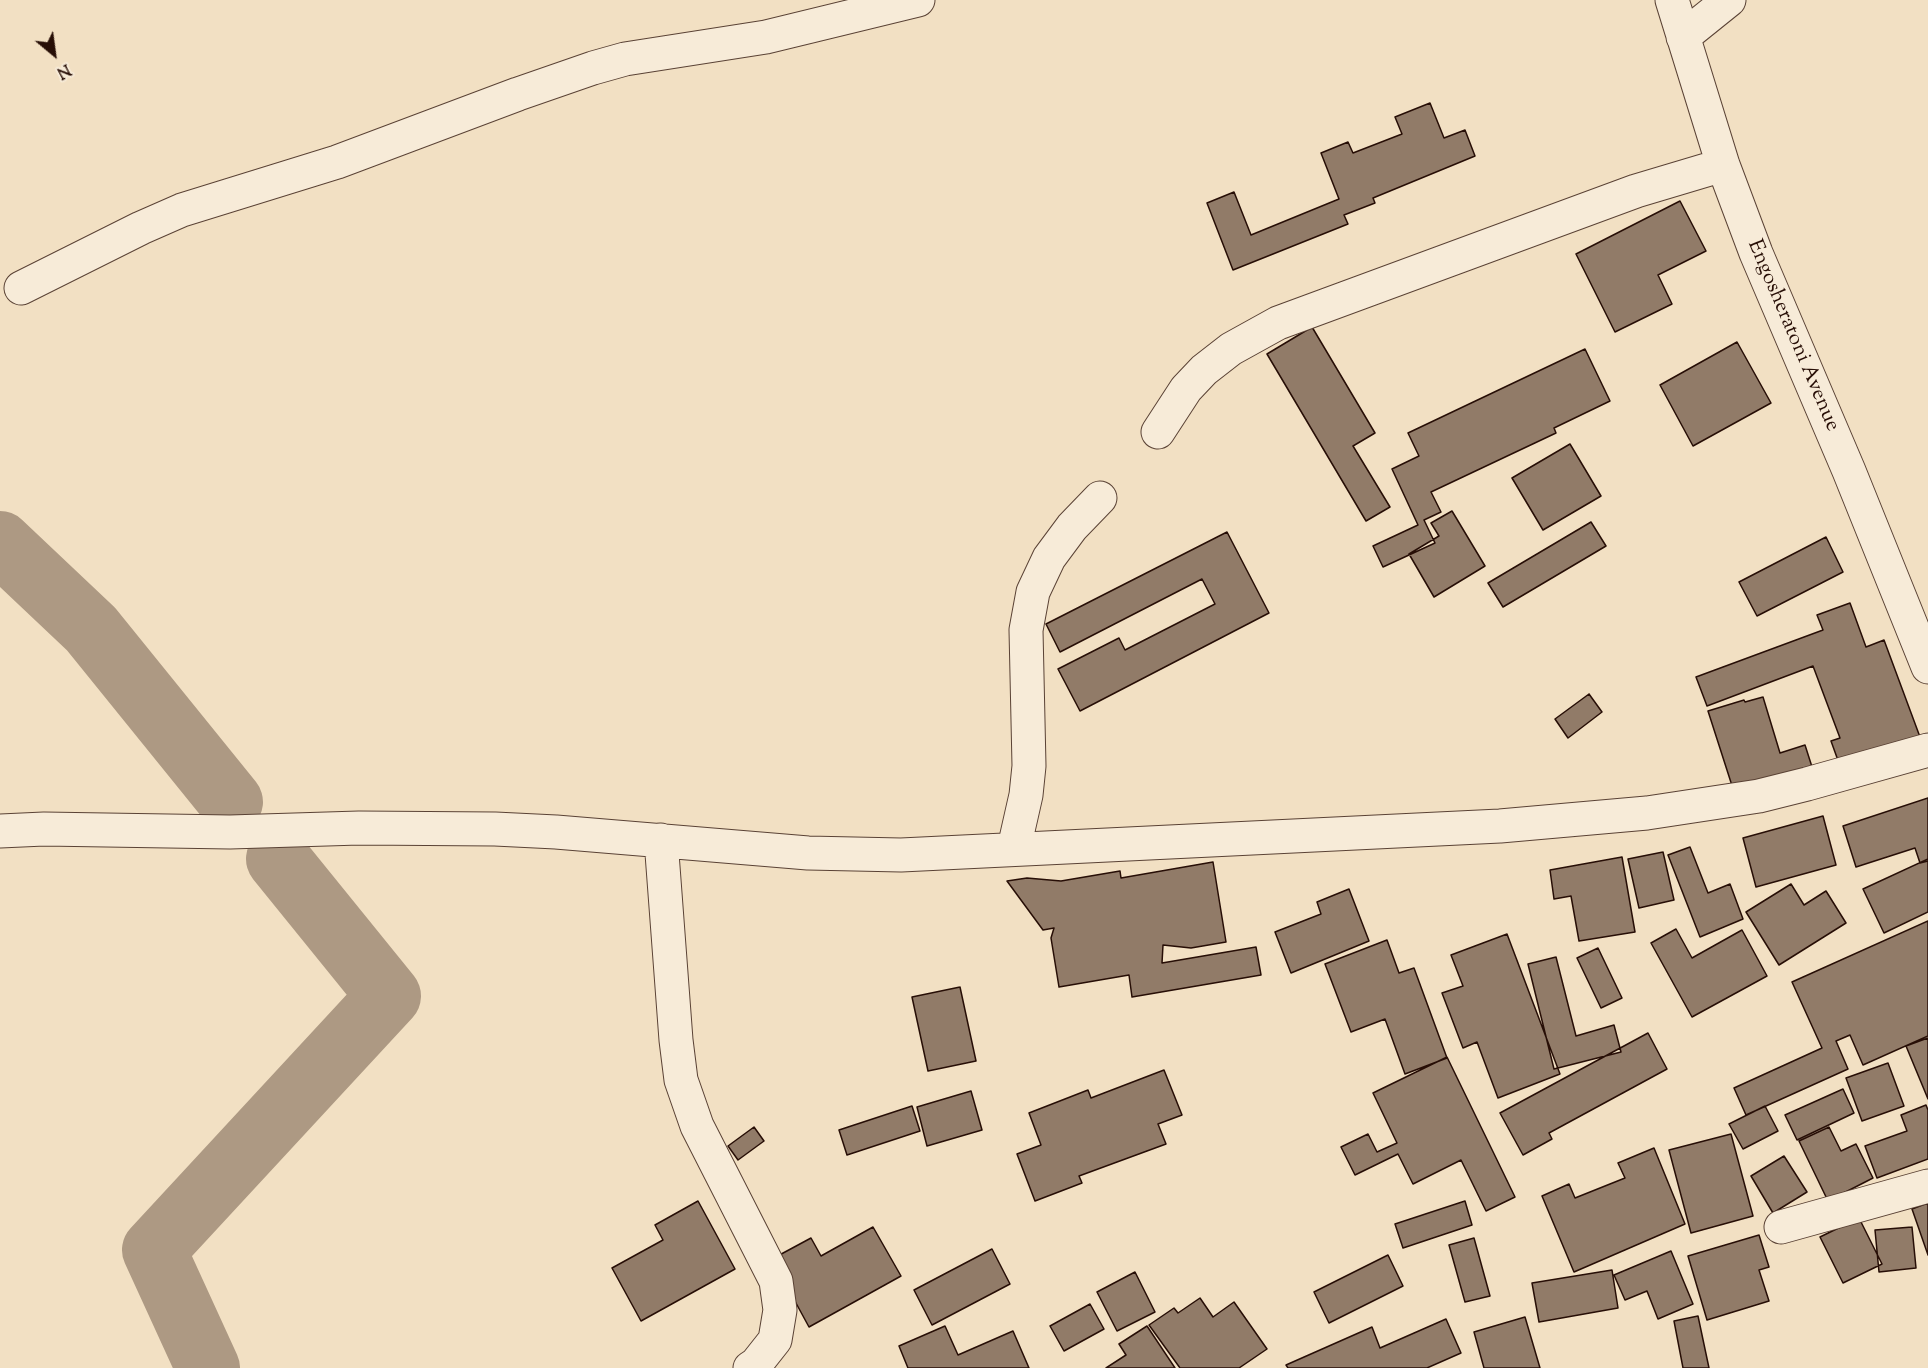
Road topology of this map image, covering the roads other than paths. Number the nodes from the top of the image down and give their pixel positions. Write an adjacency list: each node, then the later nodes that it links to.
1 (918, 0): 6 (street)
2 (1672, 0): 4 (street, Engosheratoni Avenue)
3 (1729, 0): 4 (street)
4 (1683, 38): 5 (street, Engosheratoni Avenue)
5 (1723, 165): 7 (street); 9 (street, Engosheratoni Avenue)
6 (21, 288)
7 (1158, 432)
8 (1100, 498): 13 (street)
9 (1928, 667)
10 (1928, 750): 13 (street)
11 (0, 831): 12 (street)
12 (660, 840): 13 (street); 16 (street)
13 (1014, 848)
14 (1928, 1186): 15 (street)
15 (1781, 1227)
16 (750, 1368)

